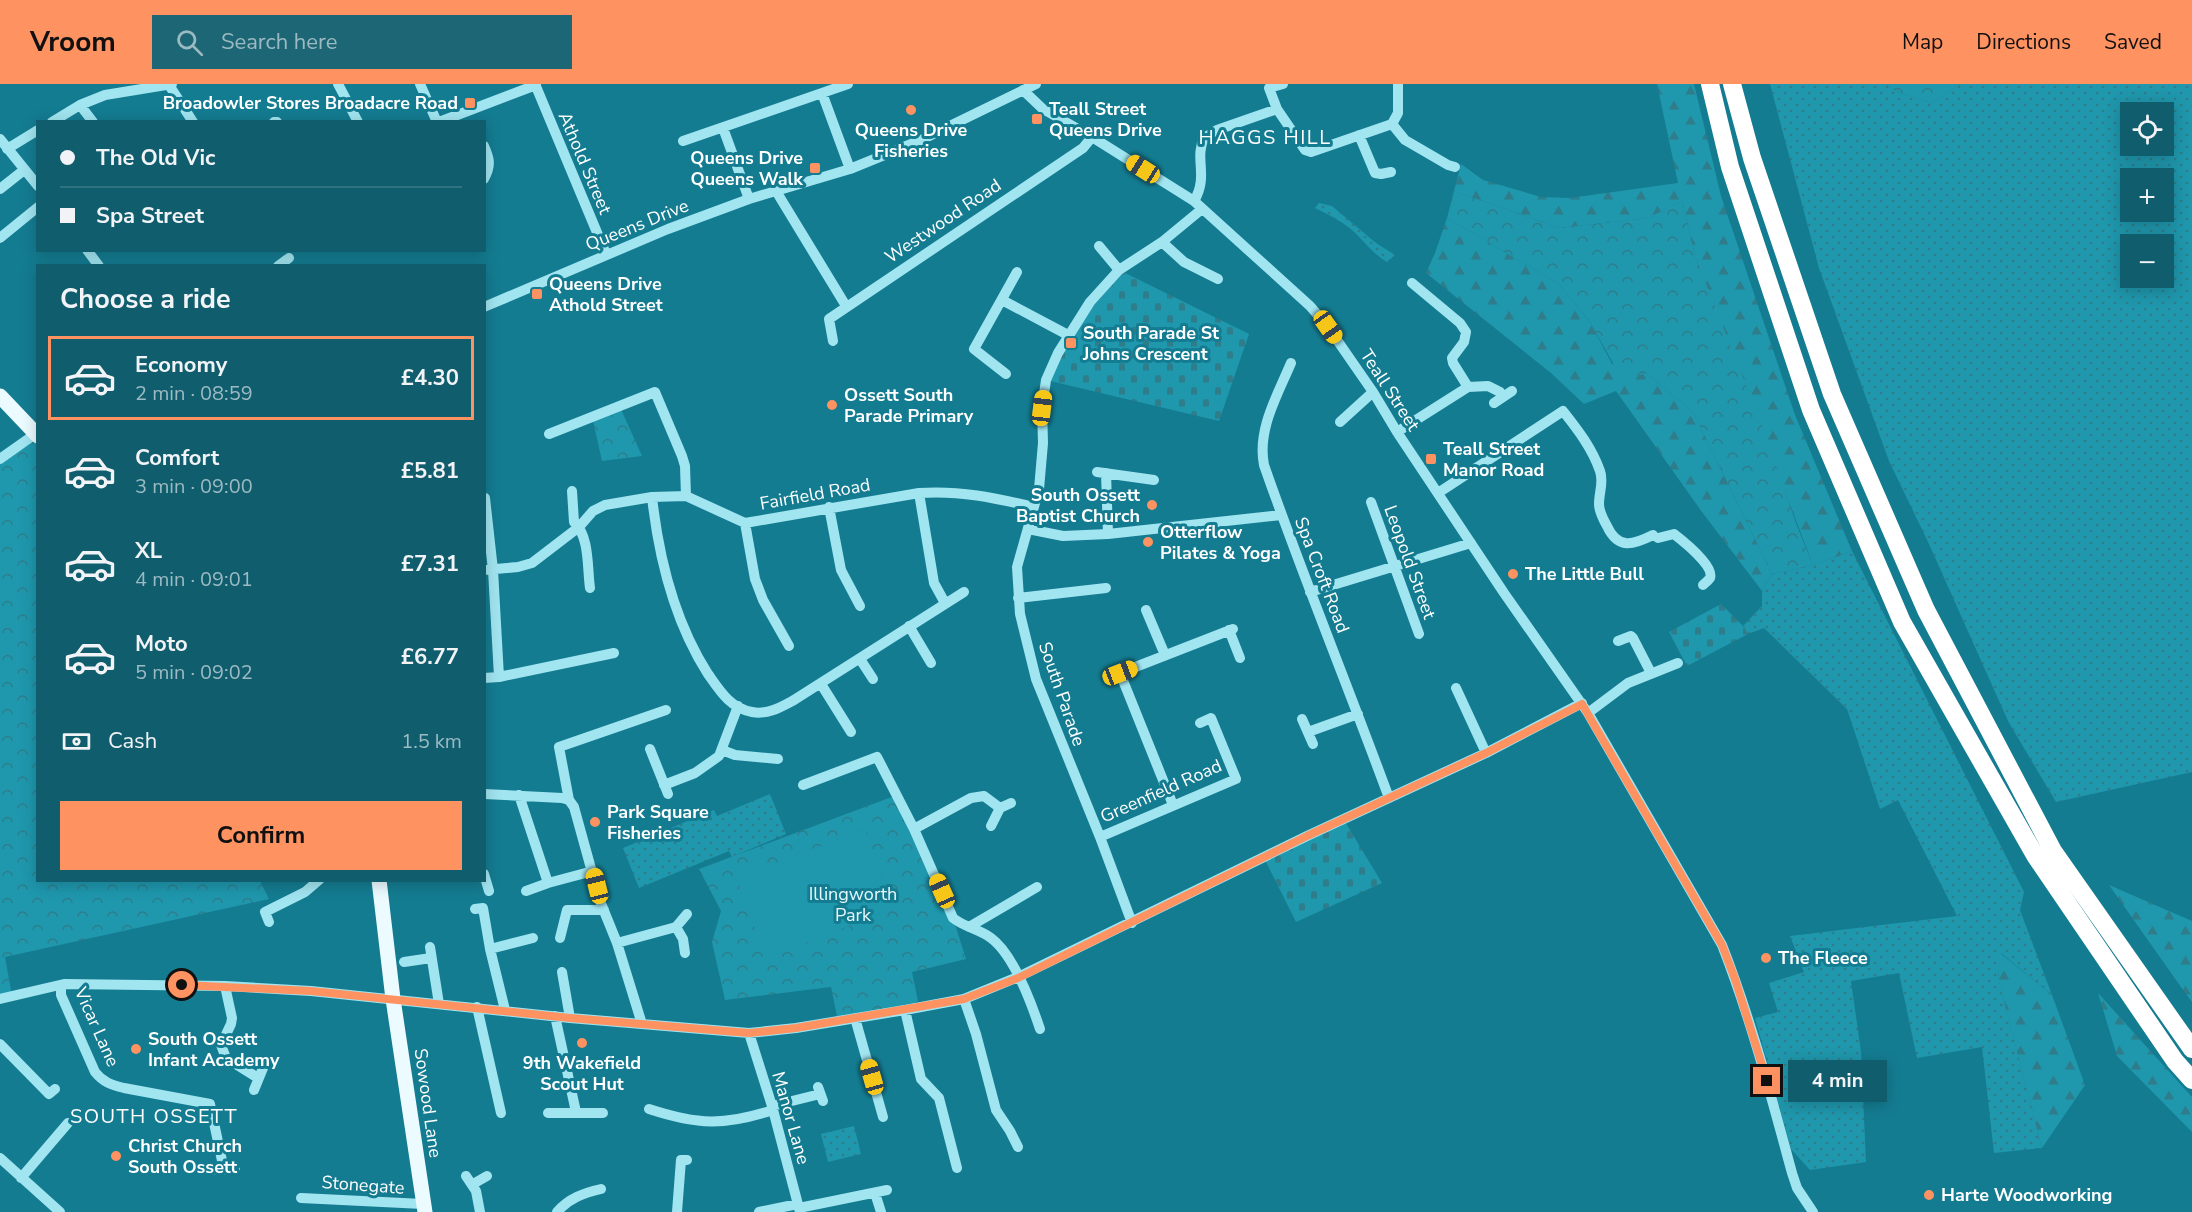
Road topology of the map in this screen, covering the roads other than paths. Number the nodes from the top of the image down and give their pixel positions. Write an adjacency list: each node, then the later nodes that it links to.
1 (170, 84): 11 (street); 19 (street)
2 (338, 84): 20 (street)
3 (420, 84): 21 (street)
4 (535, 84): 16 (street); 49 (street, Athold Street)
5 (848, 84): 13 (street)
6 (1036, 84): 12 (street, Queens Drive)
7 (1283, 84): 15 (street)
8 (1398, 84): 24 (street)
9 (1710, 84): 183 (highway)
10 (1732, 84): 180 (highway)
11 (133, 87): 14 (street)
12 (1023, 90): 28 (street, Teall Street); 34 (street, Queens Drive)
13 (822, 93): 25 (street); 34 (street)
14 (80, 105): 17 (street); 18 (street)
15 (1277, 109): 27 (street); 42 (street)
16 (469, 110): 22 (street); 23 (street)
17 (55, 120)
18 (91, 120)
19 (192, 120)
20 (357, 120)
21 (437, 120)
22 (443, 120)
23 (473, 120)
24 (1392, 124): 27 (street); 33 (street)
25 (723, 128): 30 (street); 41 (street)
26 (36, 131): 31 (street)
27 (1359, 135): 36 (street)
28 (1092, 137): 42 (street, Teall Street); 59 (street, Westwood Road)
29 (0, 139): 31 (street)
30 (683, 141)
31 (7, 149): 35 (street)
32 (486, 150): 37 (street)
33 (1455, 167)
34 (850, 169): 40 (street, Queens Drive)
35 (24, 170): 38 (street); 39 (street)
36 (1391, 171)
37 (486, 175)
38 (36, 184)
39 (0, 189)
40 (776, 190): 41 (street, Queens Drive); 59 (street)
41 (749, 199): 49 (street, Queens Drive)
42 (1194, 201): 44 (street, Teall Street)
43 (36, 209): 45 (street)
44 (1202, 209): 46 (street, South Parade); 65 (street, Teall Street)
45 (0, 238)
46 (1162, 242): 53 (street, South Parade); 55 (street)
47 (1099, 246): 50 (street)
48 (1118, 248): 50 (street)
49 (606, 254): 58 (street, Queens Drive)
50 (1108, 257): 53 (street)
51 (289, 258): 52 (street)
52 (281, 264)
53 (1119, 270): 60 (street, South Parade)
54 (1017, 272): 57 (street)
55 (1218, 279)
56 (1429, 282): 64 (street)
57 (1002, 300): 60 (street); 63 (street)
58 (486, 306)
59 (846, 306): 61 (street, Westwood Road)
60 (1068, 335): 82 (street, South Parade)
61 (833, 341)
62 (1291, 363): 83 (street, Spa Croft Road)
63 (1006, 374)
64 (1467, 387): 67 (street); 69 (street)
65 (1373, 392): 68 (street); 69 (street, Teall Street)
66 (0, 396): 70 (main road)
67 (1503, 397)
68 (1342, 416)
69 (1397, 432): 77 (street, Teall Street)
70 (36, 433)
71 (549, 434): 78 (street)
72 (36, 435): 73 (street)
73 (0, 459)
74 (1154, 480): 88 (street)
75 (572, 491): 86 (street)
76 (919, 493): 81 (street, Fairfield Road); 82 (street, Fairfield Road); 98 (street)
77 (1438, 494): 89 (street, Teall Street); 92 (street)
78 (686, 496): 79 (street, Fairfield Road); 85 (street, Fairfield Road)
79 (652, 497): 86 (street, Fairfield Road); 117 (street)
80 (1371, 502): 90 (street, Leopold Street)
81 (829, 507): 85 (street, Fairfield Road); 99 (street)
82 (1034, 507): 87 (street, South Parade)
83 (1281, 515): 88 (street); 96 (street, Spa Croft Road)
84 (486, 516): 91 (street)
85 (745, 523): 104 (street)
86 (579, 527): 91 (street, Fairfield Road); 93 (street)
87 (1028, 529): 88 (street); 97 (street, South Parade)
88 (1108, 534)
89 (1471, 543): 90 (street); 118 (street, Teall Street)
90 (1395, 566): 96 (street); 102 (street, Leopold Street)
91 (489, 570): 113 (street)
92 (1703, 585)
93 (590, 588)
94 (1106, 588): 97 (street)
95 (964, 592): 98 (street)
96 (1310, 592): 120 (street, Spa Croft Road)
97 (1018, 598): 140 (street, South Parade)
98 (945, 603): 101 (street)
99 (860, 606)
100 (1146, 610): 106 (street)
101 (909, 626): 108 (street); 109 (street)
102 (1419, 634)
103 (1618, 641): 111 (street)
104 (789, 646)
105 (614, 653): 113 (street)
106 (1165, 655): 107 (street); 136 (street)
107 (1240, 658)
108 (860, 659): 114 (street); 115 (street)
109 (931, 663)
110 (1678, 663): 111 (street)
111 (1651, 672): 118 (street)
112 (486, 678): 113 (street)
113 (499, 678)
114 (873, 679)
115 (821, 684): 117 (street); 123 (street)
116 (1456, 688): 128 (street)
117 (738, 706): 127 (street)
118 (1585, 708): 128 (street); 216 (street, Teall Street)
119 (666, 710): 134 (street)
120 (1358, 714): 124 (street); 133 (street, Spa Croft Road)
121 (1302, 719): 124 (street)
122 (1200, 723): 136 (street, Greenfield Road)
123 (851, 732)
124 (1308, 732): 125 (street)
125 (1313, 744)
126 (650, 749): 127 (street)
127 (722, 750): 129 (street)
128 (1486, 753): 133 (street)
129 (778, 759)
130 (803, 785): 139 (street)
131 (486, 794): 132 (street)
132 (519, 795): 134 (street); 145 (street)
133 (1389, 798): 153 (street)
134 (569, 800): 141 (street)
135 (1011, 802): 137 (street)
136 (1173, 805): 140 (street, Greenfield Road)
137 (1000, 808): 138 (street); 139 (street)
138 (992, 826)
139 (914, 829): 155 (street)
140 (1100, 837): 153 (street, South Parade)
141 (593, 871): 145 (street); 150 (street)
142 (486, 881): 147 (street)
143 (317, 882): 152 (street)
144 (379, 882): 167 (main road, Sowood Lane)
145 (548, 883): 148 (street)
146 (1037, 885): 155 (street)
147 (489, 891)
148 (526, 891)
149 (475, 909): 159 (street)
150 (604, 910): 157 (street); 158 (street)
151 (687, 914): 154 (street)
152 (269, 922)
153 (1132, 923): 163 (street)
154 (676, 927): 158 (street); 160 (street)
155 (969, 927): 163 (street)
156 (533, 938): 159 (street)
157 (560, 938)
158 (616, 943): 176 (street)
159 (489, 949): 171 (street)
160 (686, 953)
161 (404, 962): 169 (street)
162 (562, 972): 174 (street)
163 (1018, 978): 168 (street); 177 (street)
164 (61, 985): 165 (street); 166 (street); 199 (street, Vicar Lane)
165 (225, 986): 167 (street); 182 (street)
166 (0, 999)
167 (393, 999): 169 (street); 208 (main road, Sowood Lane)
168 (964, 999): 172 (street); 195 (street)
169 (439, 1004): 170 (street)
170 (477, 1008): 171 (street); 190 (street)
171 (505, 1010): 173 (street)
172 (905, 1010): 175 (street); 198 (street)
173 (555, 1016): 174 (street); 189 (street)
174 (570, 1018): 176 (street)
175 (855, 1018): 178 (street); 193 (street)
176 (642, 1024): 178 (street)
177 (1040, 1029)
178 (749, 1033): 188 (street, Manor Lane)
179 (0, 1044): 184 (street)
180 (2192, 1048)
181 (263, 1068): 182 (street)
182 (258, 1078): 185 (street)
183 (2192, 1080)
184 (55, 1089)
185 (254, 1090)
186 (820, 1094): 188 (street)
187 (649, 1108): 188 (street)
188 (772, 1108): 209 (street, Manor Lane)
189 (576, 1112): 191 (street); 192 (street)
190 (501, 1113)
191 (548, 1113)
192 (603, 1113)
193 (882, 1117)
194 (68, 1123): 201 (street)
195 (1018, 1147)
196 (0, 1158): 201 (street)
197 (687, 1160): 213 (street)
198 (957, 1168)
199 (225, 1170)
200 (488, 1176): 211 (street)
201 (21, 1178): 210 (street)
202 (601, 1189): 207 (street)
203 (563, 1190): 207 (street)
204 (887, 1190): 205 (street)
205 (875, 1193): 209 (street); 215 (street)
206 (301, 1197): 208 (street, Stonegate)
207 (568, 1200): 212 (street)
208 (424, 1208)
209 (799, 1208): 214 (street)
210 (60, 1212)
211 (480, 1212)
212 (557, 1212)
213 (677, 1212)
214 (759, 1212)
215 (881, 1212)
216 (1813, 1212)

